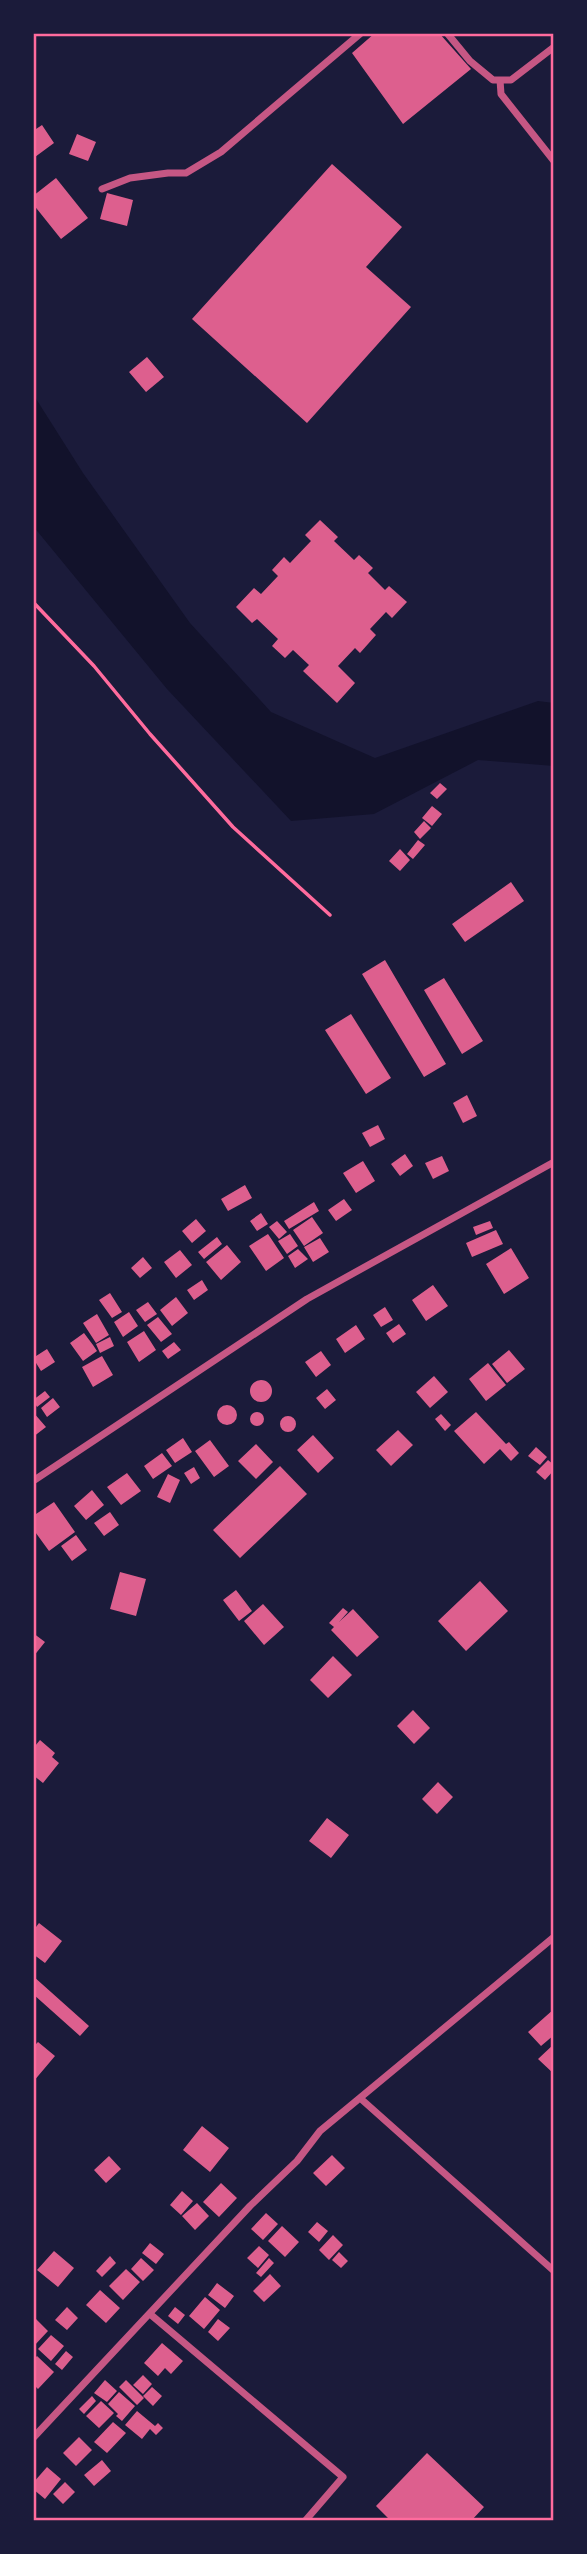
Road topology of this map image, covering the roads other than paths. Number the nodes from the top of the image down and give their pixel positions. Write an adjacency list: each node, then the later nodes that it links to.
1 (361, 33): 6 (street)
2 (447, 33): 4 (street)
3 (554, 47): 4 (street)
4 (500, 80): 5 (street)
5 (554, 161)
6 (102, 189)
7 (554, 1161): 8 (street)
8 (33, 1481)
9 (554, 1937): 10 (street)
10 (360, 2098): 11 (street); 12 (street)
11 (554, 2271)
12 (149, 2314): 13 (street); 14 (street)
13 (33, 2438)
14 (305, 2521)

